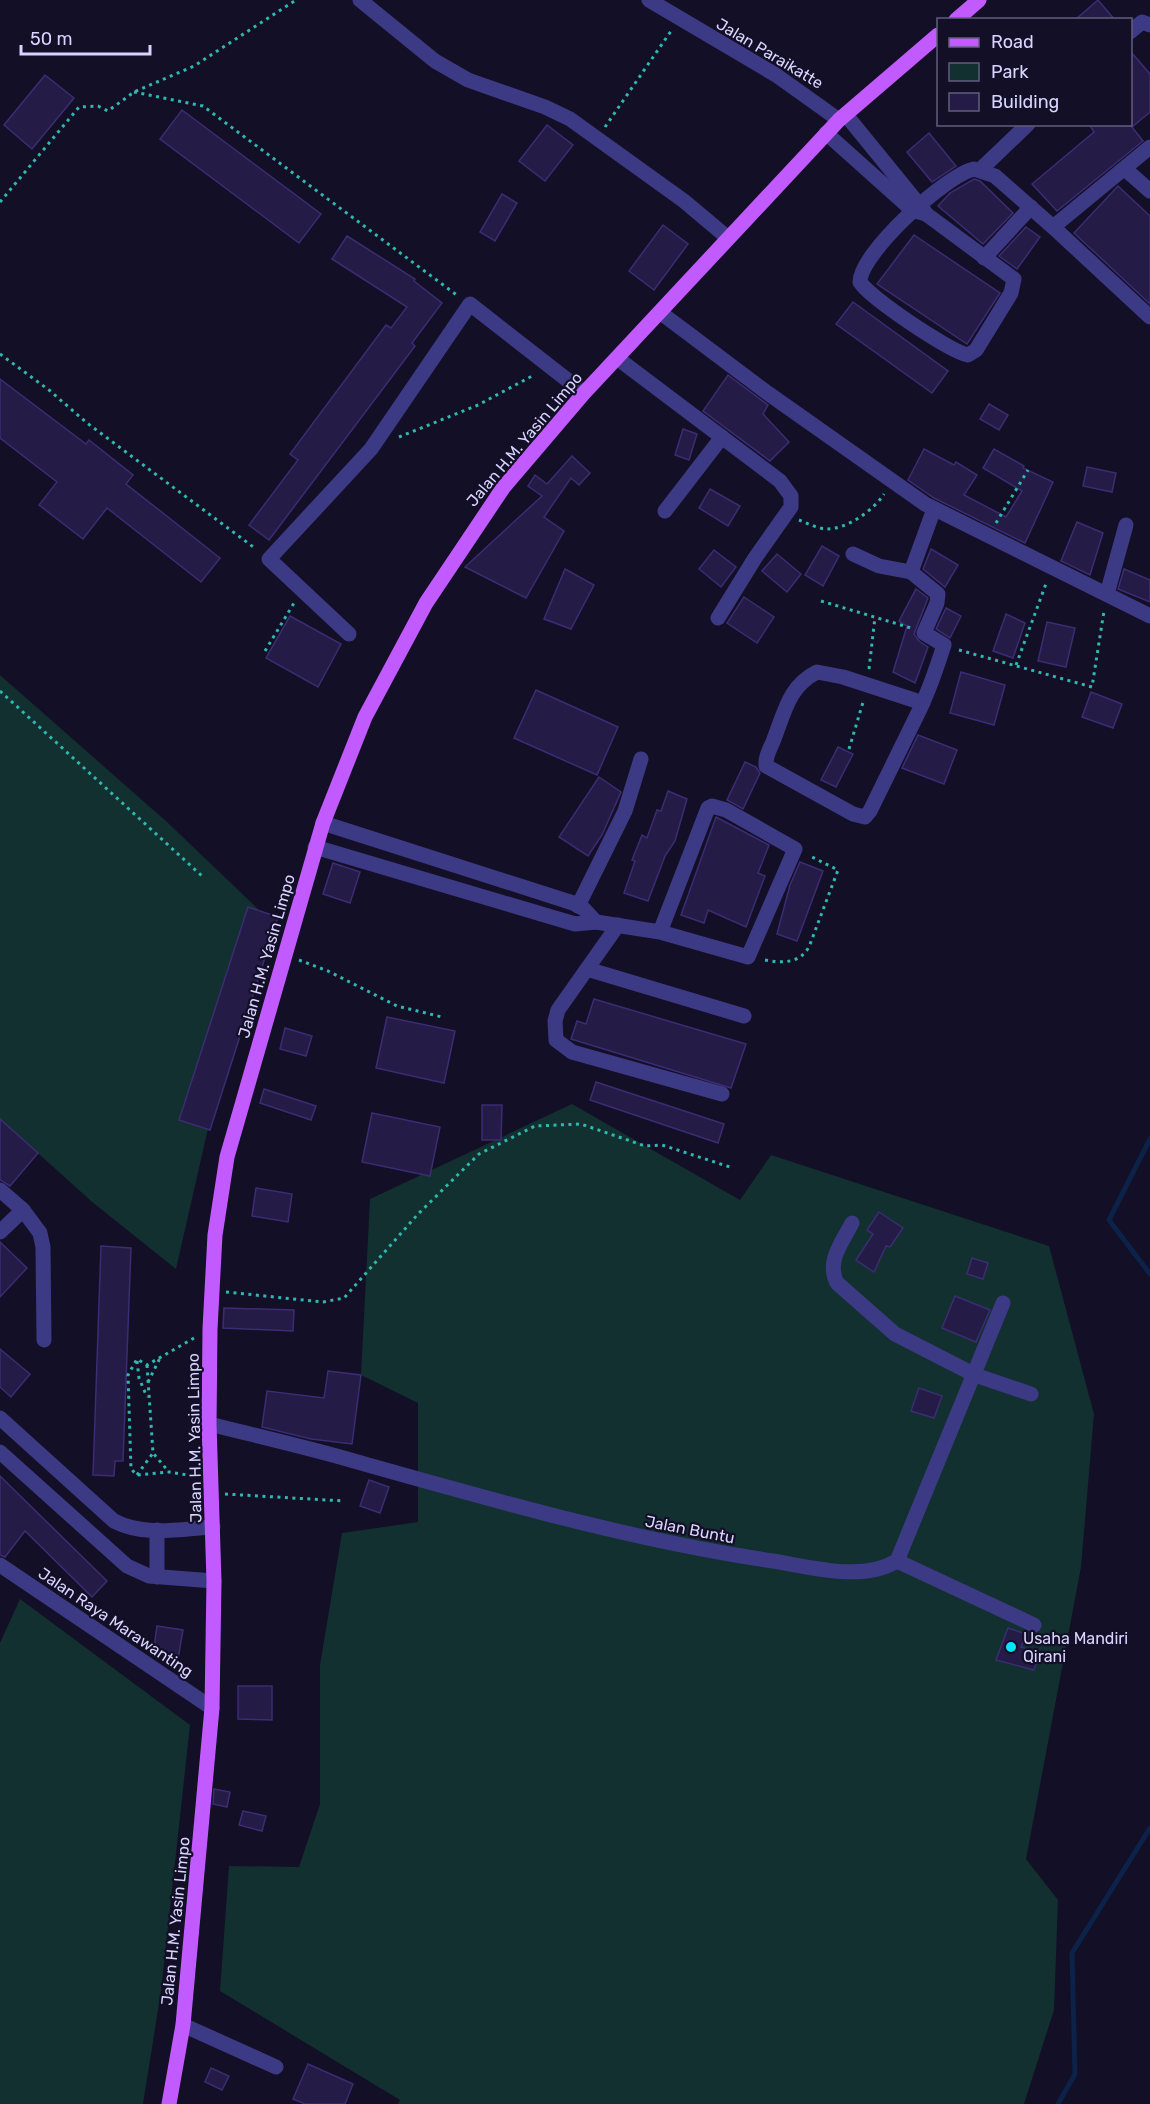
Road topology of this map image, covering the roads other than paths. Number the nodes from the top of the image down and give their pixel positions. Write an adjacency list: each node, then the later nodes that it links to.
1 (360, 0): 18 (street)
2 (649, 0): 8 (street, Jalan Paraikatte)
3 (979, 0): 4 (main road)
4 (958, 18)
5 (1150, 25): 6 (street)
6 (1132, 31)
7 (937, 37): 8 (main road, Jalan H.M. Yasin Limpo)
8 (843, 117): 10 (main road, Jalan H.M. Yasin Limpo); 16 (street, Jalan Paraikatte)
9 (1026, 126): 13 (street)
10 (826, 133): 16 (street); 18 (main road, Jalan H.M. Yasin Limpo)
11 (1150, 147): 12 (street)
12 (1125, 169): 14 (street); 17 (street)
13 (980, 170): 15 (street); 16 (street)
14 (1150, 191)
15 (1031, 207): 17 (street); 19 (street)
16 (919, 209): 19 (street); 19 (street)
17 (1053, 227): 21 (street)
18 (728, 238): 20 (main road, Jalan H.M. Yasin Limpo)
19 (984, 258)
20 (661, 313): 22 (main road, Jalan H.M. Yasin Limpo); 25 (street)
21 (1150, 317)
22 (618, 358): 23 (main road, Jalan H.M. Yasin Limpo); 24 (street)
23 (584, 393): 33 (street); 36 (main road, Jalan H.M. Yasin Limpo)
24 (722, 437): 26 (street); 32 (street)
25 (934, 509): 29 (street); 30 (street)
26 (665, 511)
27 (1126, 525): 30 (street)
28 (853, 554): 29 (street)
29 (911, 572): 34 (street)
30 (1107, 594): 31 (street)
31 (1150, 616)
32 (718, 618)
33 (350, 634)
34 (923, 703): 34 (street)
35 (641, 759): 38 (street)
36 (323, 823): 37 (main road, Jalan H.M. Yasin Limpo); 38 (street)
37 (315, 847): 39 (street); 54 (main road, Jalan H.M. Yasin Limpo)
38 (578, 906): 39 (street)
39 (596, 922): 40 (street)
40 (618, 925): 41 (street); 42 (street)
41 (660, 932): 41 (street)
42 (587, 969): 43 (street); 44 (street)
43 (744, 1016)
44 (722, 1094)
45 (0, 1190): 46 (street)
46 (23, 1210): 48 (street); 50 (street)
47 (852, 1223): 51 (street)
48 (0, 1232)
49 (1003, 1303): 51 (street)
50 (44, 1340)
51 (975, 1375): 52 (street); 58 (street)
52 (1031, 1394)
53 (0, 1418): 57 (street)
54 (209, 1424): 56 (main road, Jalan H.M. Yasin Limpo); 58 (street, Jalan Buntu)
55 (0, 1452): 60 (street)
56 (213, 1527): 57 (street); 61 (main road, Jalan H.M. Yasin Limpo)
57 (157, 1530): 60 (street)
58 (897, 1561): 62 (street)
59 (0, 1565): 63 (street, Jalan Raya Marawanting)
60 (157, 1577): 61 (street)
61 (214, 1581): 63 (main road, Jalan H.M. Yasin Limpo)
62 (1034, 1625)
63 (212, 1708): 64 (main road, Jalan H.M. Yasin Limpo)
64 (183, 2025): 65 (street); 66 (main road, Jalan H.M. Yasin Limpo)
65 (276, 2067)
66 (169, 2104)

